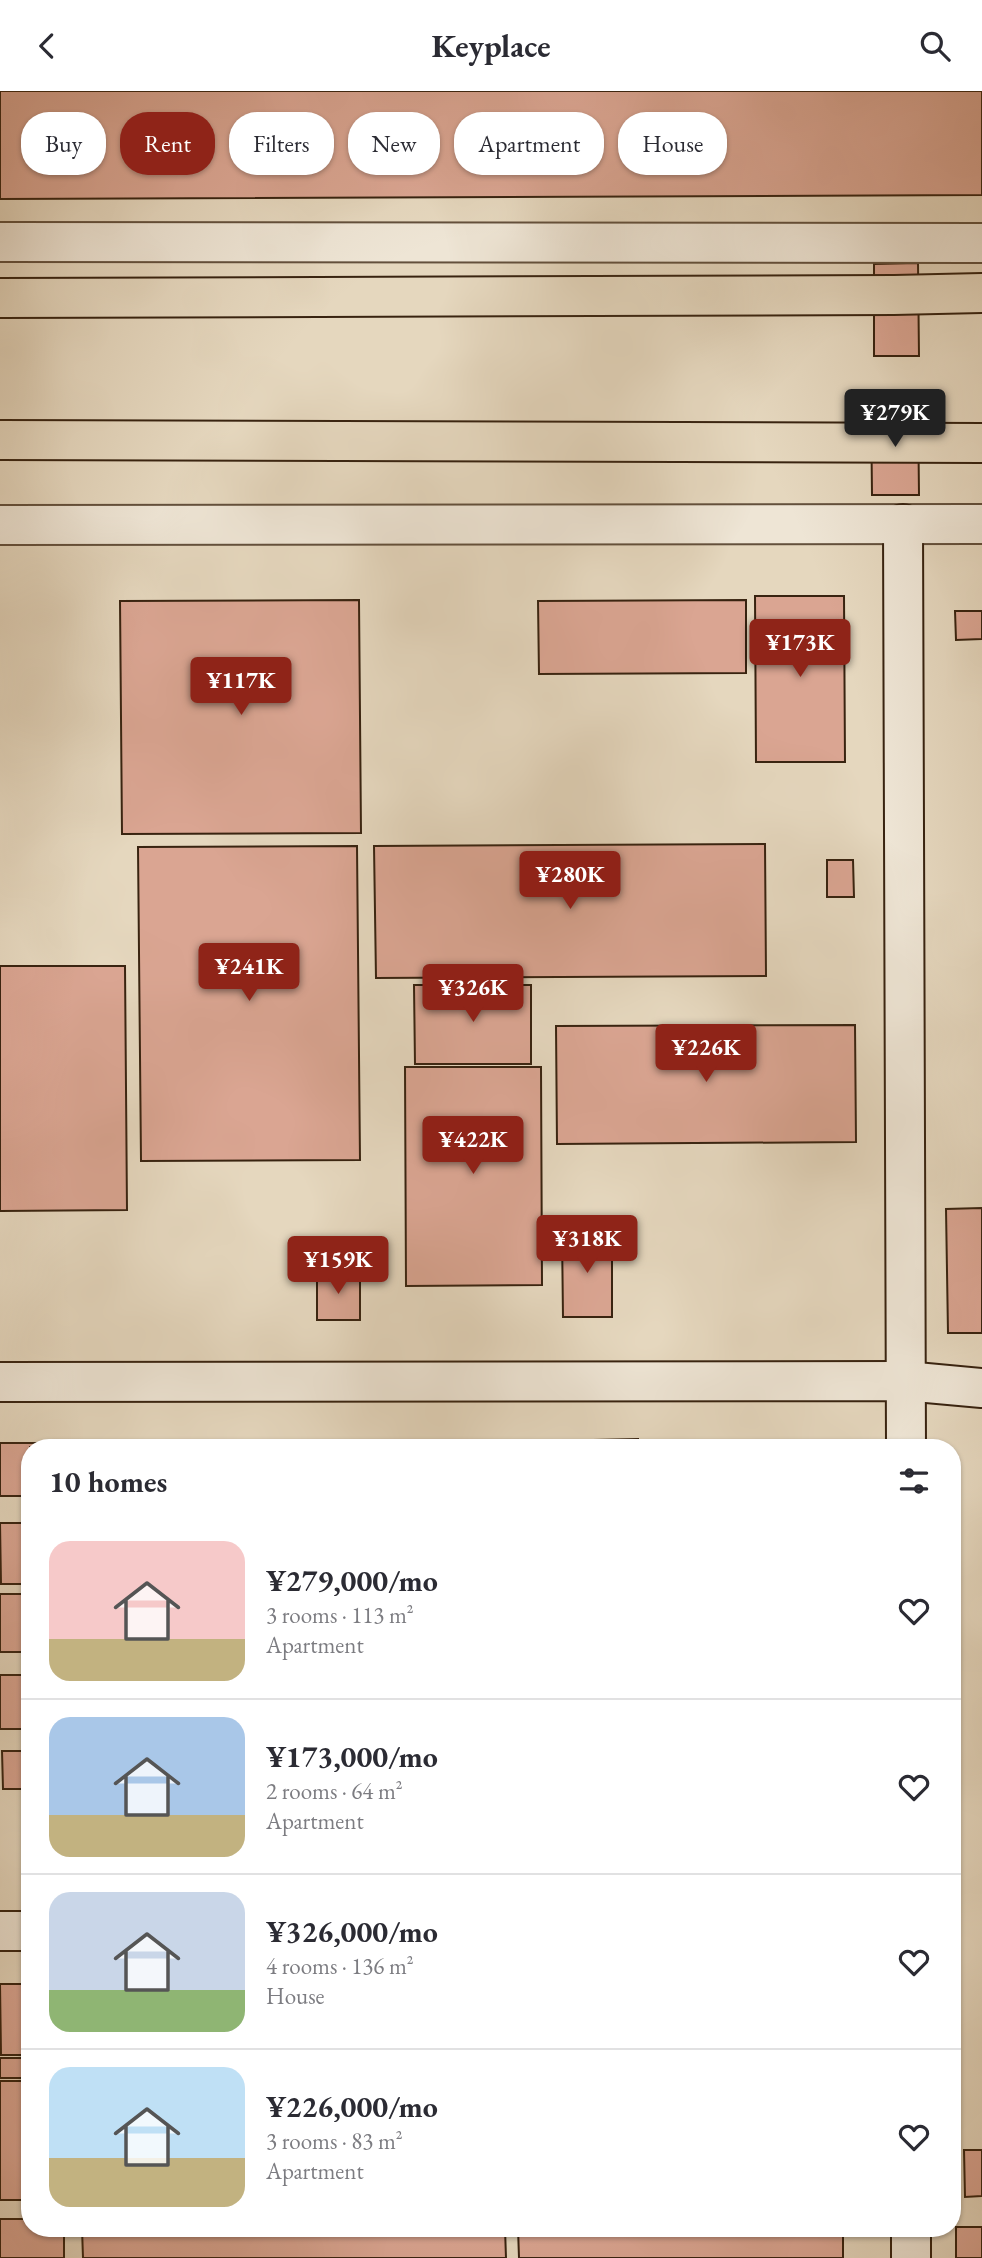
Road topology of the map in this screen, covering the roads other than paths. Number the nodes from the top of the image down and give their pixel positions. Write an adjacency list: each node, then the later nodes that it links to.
1 (0, 242): 2 (street)
2 (982, 243)
3 (982, 293): 4 (highway)
4 (0, 299)
5 (0, 440): 6 (highway)
6 (982, 443)
7 (904, 524): 8 (street); 9 (street); 10 (street)
8 (982, 524)
9 (0, 525)
10 (905, 1381): 11 (street); 12 (street); 13 (street)
11 (0, 1382)
12 (982, 1388)
13 (906, 1439)
14 (0, 1931): 15 (street)
15 (21, 1931)
16 (911, 2237): 17 (street)
17 (911, 2258)

